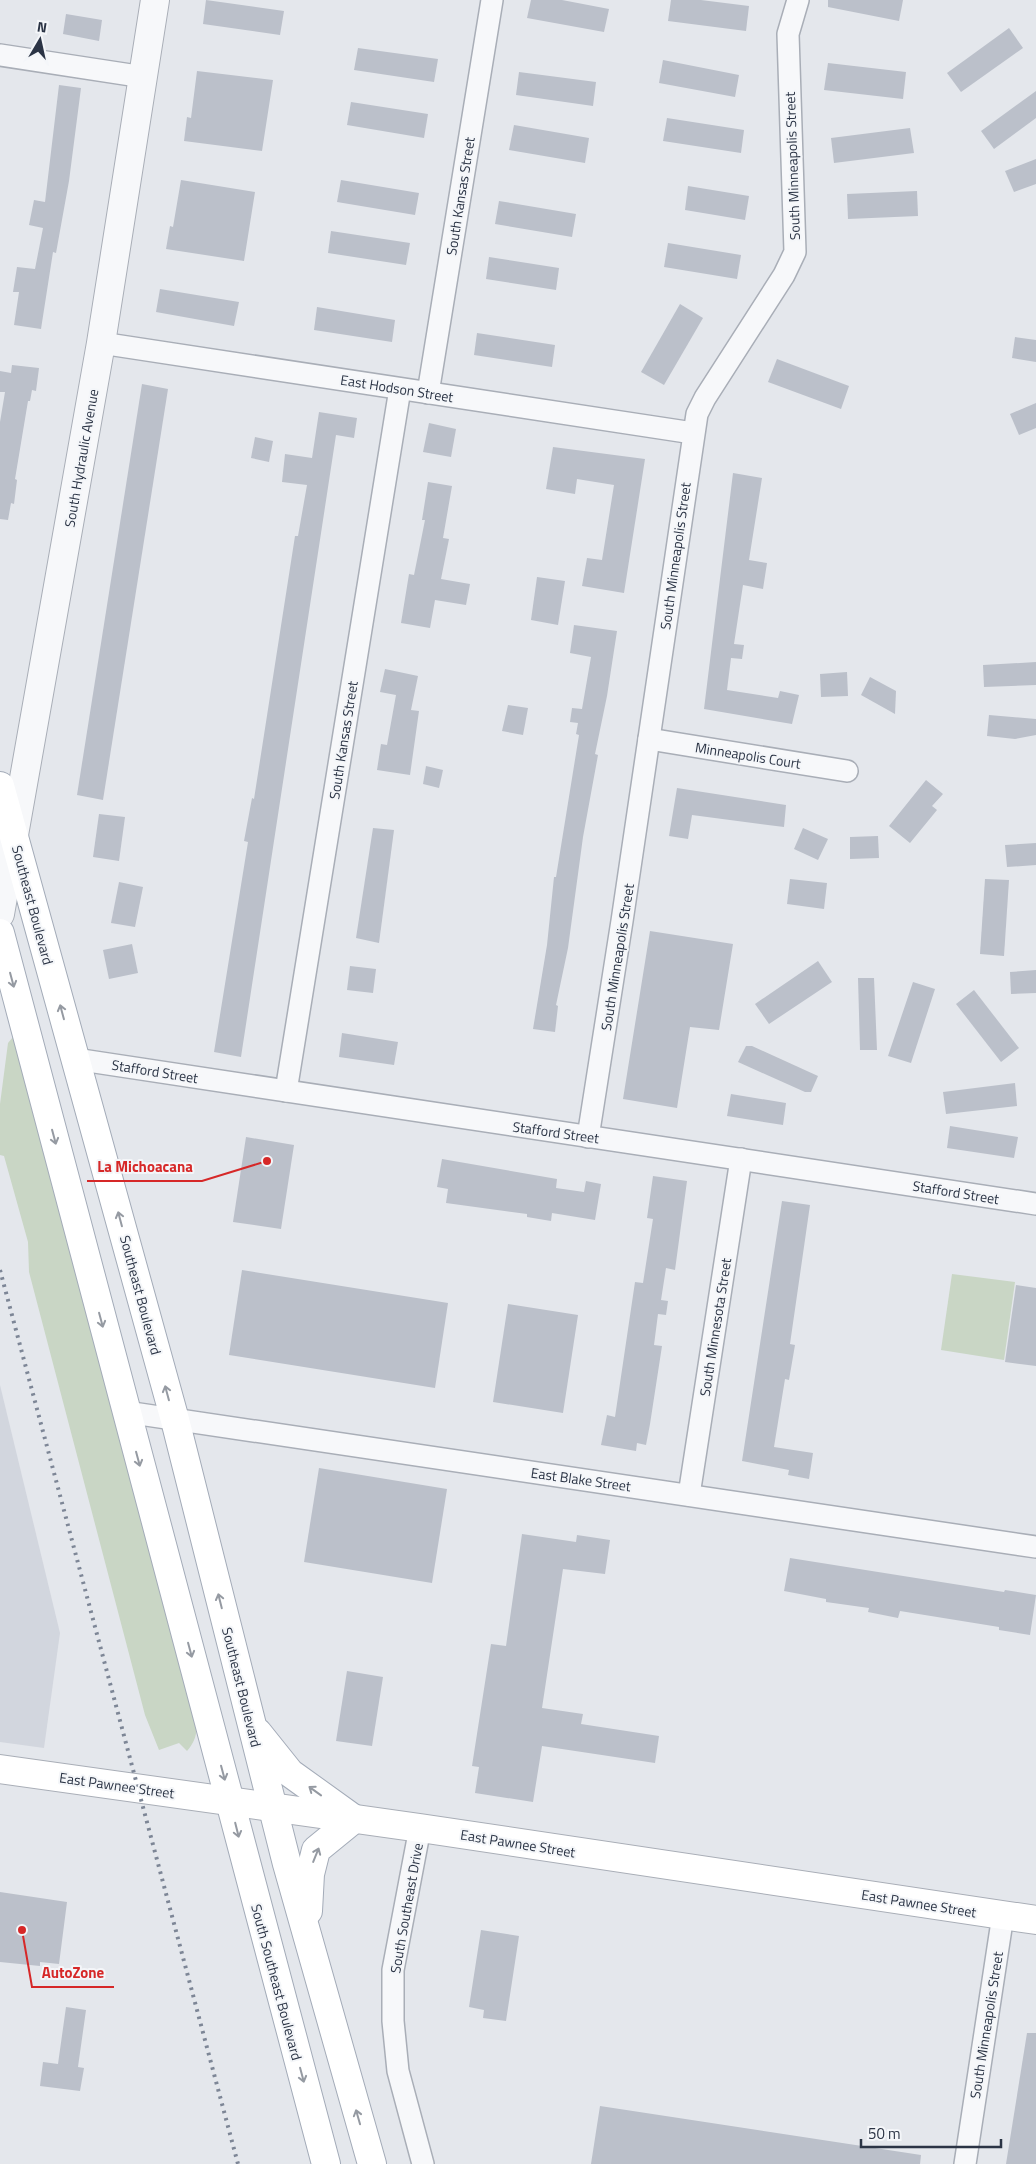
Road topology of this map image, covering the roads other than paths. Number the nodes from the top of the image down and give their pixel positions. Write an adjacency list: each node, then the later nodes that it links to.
1 (155, 0): 5 (street, South Hydraulic Avenue)
2 (492, 0): 8 (street, South Kansas Street)
3 (798, 0): 9 (street, South Minneapolis Street)
4 (0, 55): 5 (street)
5 (144, 77): 6 (street, South Hydraulic Avenue)
6 (102, 343): 7 (street, East Hodson Street); 13 (street, South Hydraulic Avenue)
7 (400, 389): 8 (street, East Hodson Street); 17 (street, South Kansas Street)
8 (428, 393): 9 (street, East Hodson Street)
9 (693, 433): 10 (street, South Minneapolis Street)
10 (649, 739): 11 (street, Minneapolis Court); 18 (street, South Minneapolis Street)
11 (847, 771)
12 (0, 786): 13 (main road, Southeast Boulevard)
13 (14, 836): 14 (street, South Hydraulic Avenue); 16 (main road, Southeast Boulevard, one-way to 13)
14 (0, 914)
15 (0, 933): 21 (main road, one-way to 21)
16 (75, 1059): 17 (street, Stafford Street); 22 (main road, Southeast Boulevard, one-way to 16)
17 (286, 1091): 18 (street, Stafford Street)
18 (588, 1137): 19 (street, Stafford Street)
19 (741, 1159): 20 (street, Stafford Street); 23 (street, South Minnesota Street)
20 (1036, 1204)
21 (126, 1412): 22 (street, East Blake Street); 27 (main road, one-way to 27)
22 (175, 1420): 23 (street, East Blake Street); 25 (main road, Southeast Boulevard, one-way to 22)
23 (689, 1496): 24 (street, East Blake Street)
24 (1036, 1547)
25 (251, 1724): 28 (main road, Southeast Boulevard); 29 (main road, one-way to 25)
26 (0, 1768): 27 (main road, East Pawnee Street)
27 (230, 1800): 28 (main road, East Pawnee Street); 34 (main road, South Southeast Boulevard, one-way to 34)
28 (272, 1806): 29 (main road, East Pawnee Street); 33 (main road)
29 (354, 1819): 30 (main road, East Pawnee Street); 33 (main road, one-way to 29)
30 (420, 1828): 31 (main road, East Pawnee Street); 36 (street, South Southeast Drive)
31 (1003, 1915): 32 (main road, East Pawnee Street); 37 (street, South Minneapolis Street)
32 (1036, 1920)
33 (308, 1938): 35 (main road, one-way to 33)
34 (326, 2164)
35 (372, 2164)
36 (423, 2164)
37 (965, 2164)

